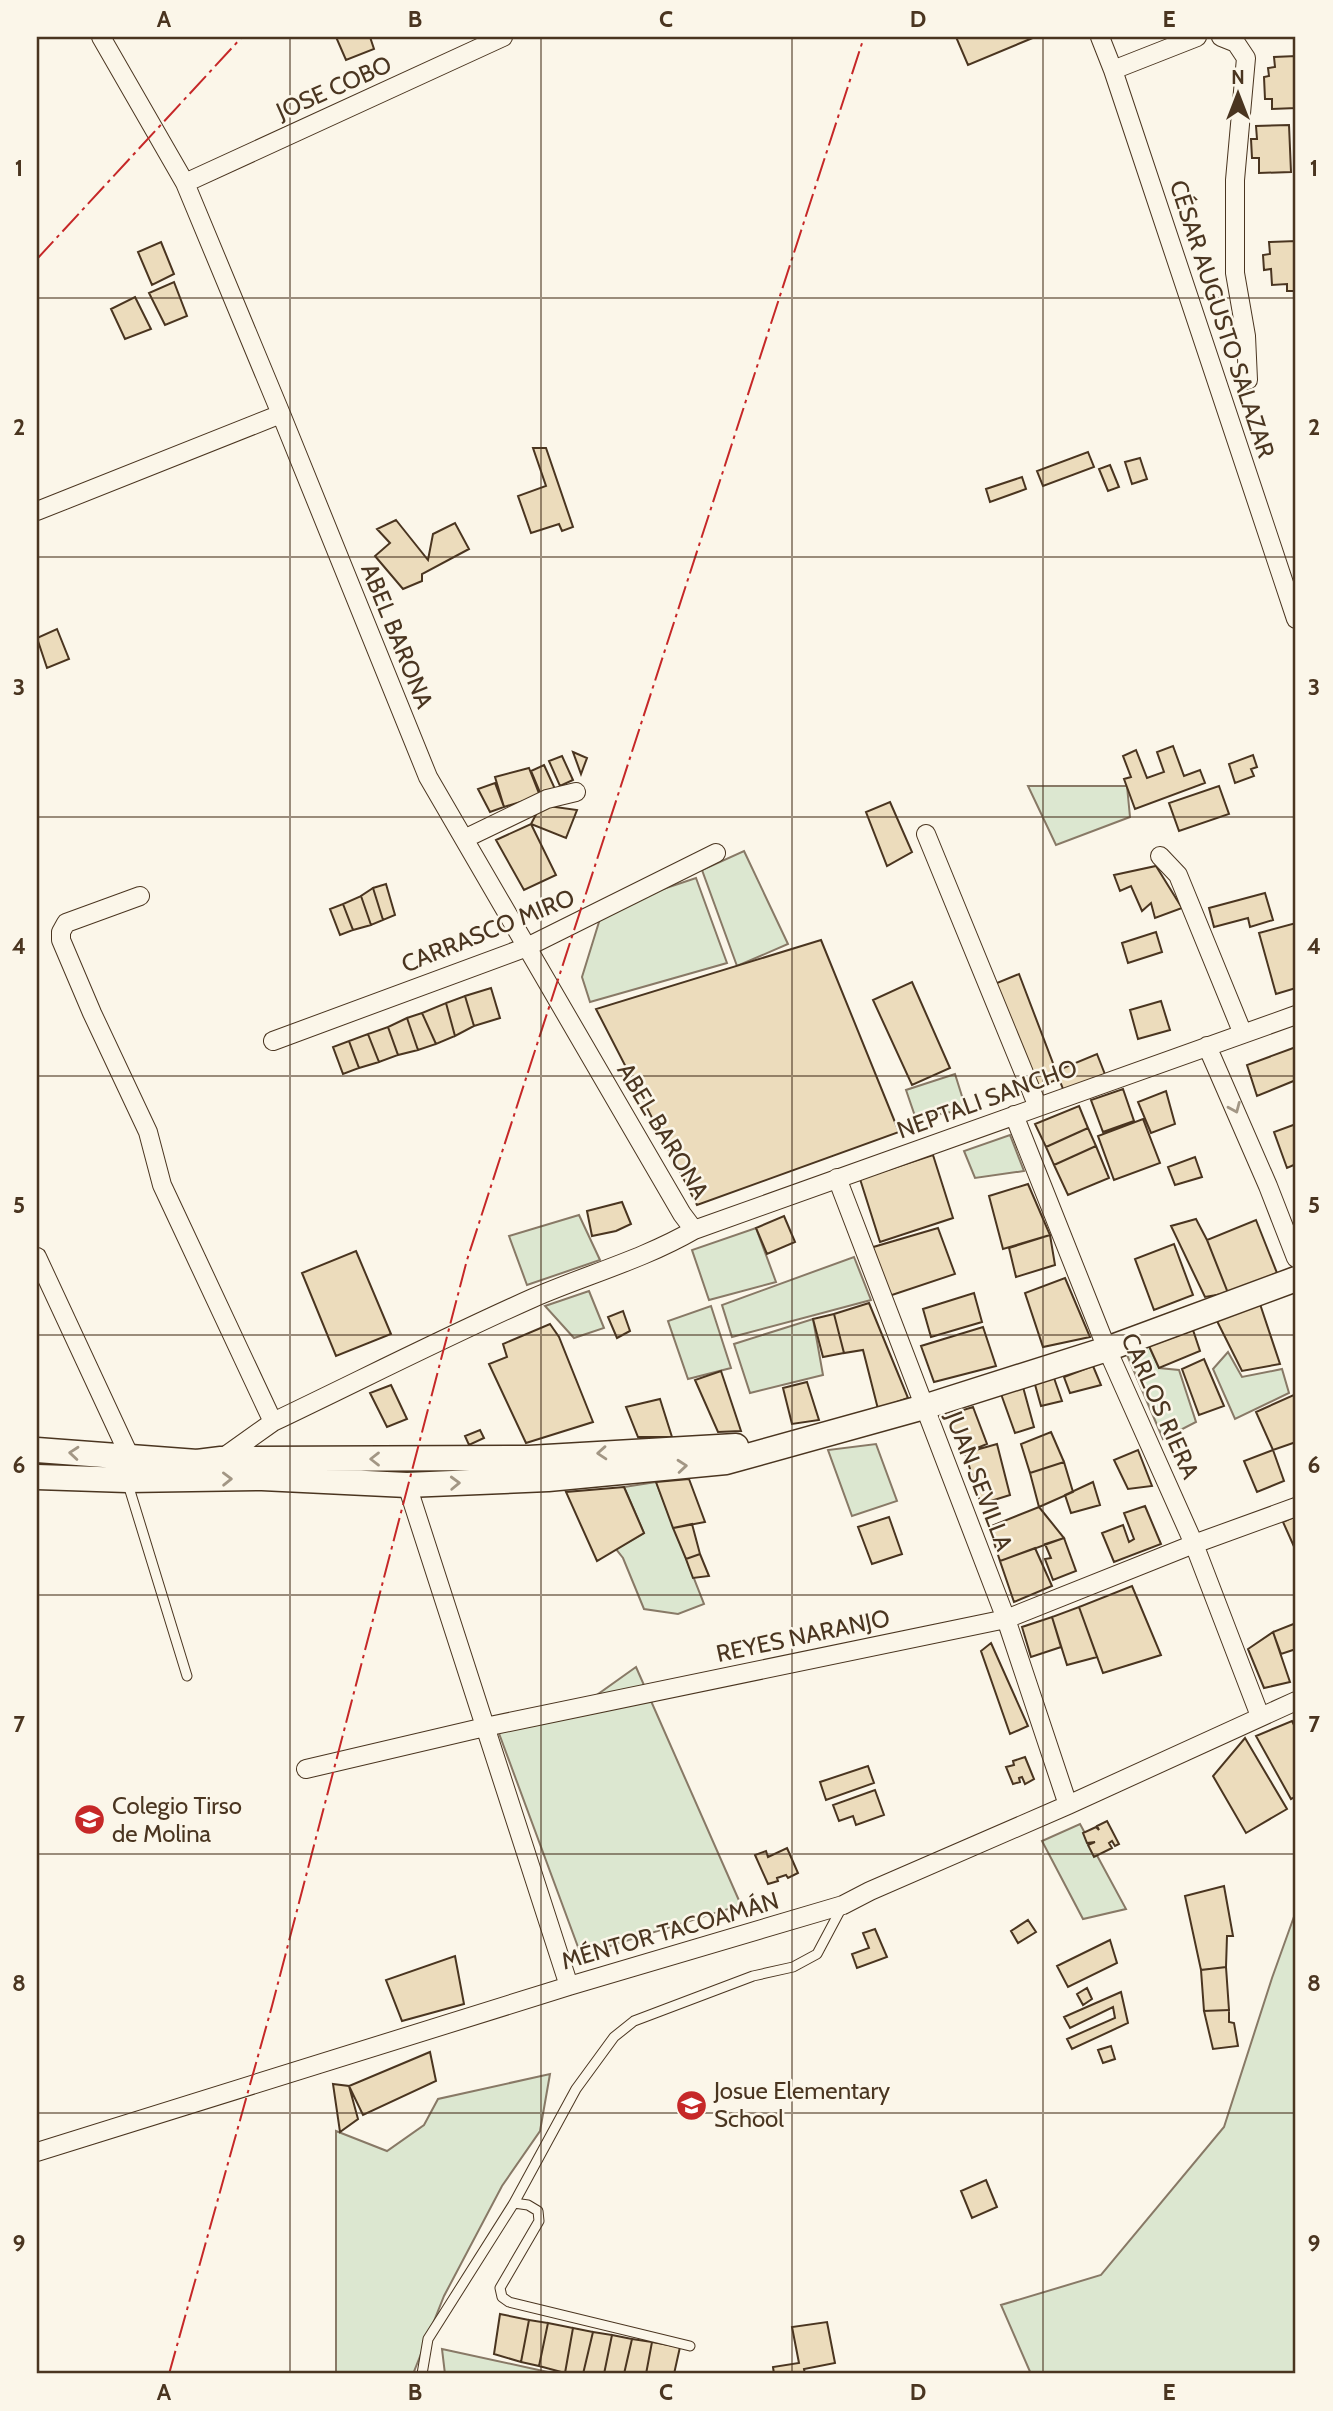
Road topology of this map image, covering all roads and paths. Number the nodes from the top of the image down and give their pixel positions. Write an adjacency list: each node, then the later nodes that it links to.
1 (101, 37): 7 (street, ABEL BARONA)
2 (1100, 37): 6 (street, CÉSAR AUGUSTO SALAZAR)
3 (1197, 37): 6 (street)
4 (1220, 37): 8 (street)
5 (496, 38): 7 (street, JOSE COBO)
6 (1113, 70): 11 (street, CÉSAR AUGUSTO SALAZAR)
7 (185, 183): 9 (street, ABEL BARONA)
8 (1248, 380)
9 (281, 414): 10 (street); 14 (street, ABEL BARONA)
10 (37, 511)
11 (1296, 619)
12 (576, 792): 14 (street)
13 (926, 834): 23 (street)
14 (464, 839): 18 (street, ABEL BARONA)
15 (716, 853): 18 (street, CARRASCO MIRO)
16 (1160, 856): 20 (street)
17 (140, 896): 32 (street)
18 (527, 947): 21 (street, CARRASCO MIRO); 26 (street, ABEL BARONA)
19 (1296, 1015): 20 (street, NEPTALI SANCHO)
20 (1243, 1034): 22 (street, NEPTALI SANCHO)
21 (273, 1041)
22 (1207, 1046): 23 (street, NEPTALI SANCHO); 28 (street, one-way to 28)
23 (1038, 1107): 24 (street, NEPTALI SANCHO)
24 (1014, 1115): 25 (street, NEPTALI SANCHO); 30 (street, CARLOS RIERA)
25 (838, 1178): 26 (street, NEPTALI SANCHO); 31 (street, JUAN SEVILLA)
26 (694, 1230): 32 (street, NEPTALI SANCHO)
27 (37, 1257): 36 (street)
28 (1296, 1258)
29 (1296, 1279): 30 (street)
30 (1107, 1349): 31 (street); 40 (street, CARLOS RIERA)
31 (925, 1407): 33 (street); 41 (street, JUAN SEVILLA)
32 (273, 1422): 35 (street, NEPTALI SANCHO)
33 (793, 1443): 35 (street, one-way to 35); 38 (street, one-way to 33)
34 (37, 1450): 36 (street, one-way to 34)
35 (221, 1459): 36 (street)
36 (128, 1469): 37 (street); 38 (street, one-way to 38); 42 (lane)
37 (37, 1476)
38 (407, 1485): 45 (street)
39 (1296, 1507): 40 (street, REYES NARANJO)
40 (1194, 1544): 41 (street, REYES NARANJO); 44 (street, CARLOS RIERA)
41 (1006, 1619): 45 (street, REYES NARANJO); 47 (street, JUAN SEVILLA)
42 (187, 1676)
43 (1296, 1702): 44 (street, MÉNTOR TACOAMÁN)
44 (1260, 1716): 47 (street, MÉNTOR TACOAMÁN)
45 (485, 1727): 46 (street, REYES NARANJO); 49 (street)
46 (306, 1769)
47 (1068, 1805): 48 (street, MÉNTOR TACOAMÁN)
48 (843, 1905): 49 (street, MÉNTOR TACOAMÁN); 51 (lane)
49 (569, 1986): 50 (street, MÉNTOR TACOAMÁN)
50 (37, 2152)
51 (514, 2203): 52 (lane); 53 (lane)
52 (690, 2346)
53 (422, 2374)

